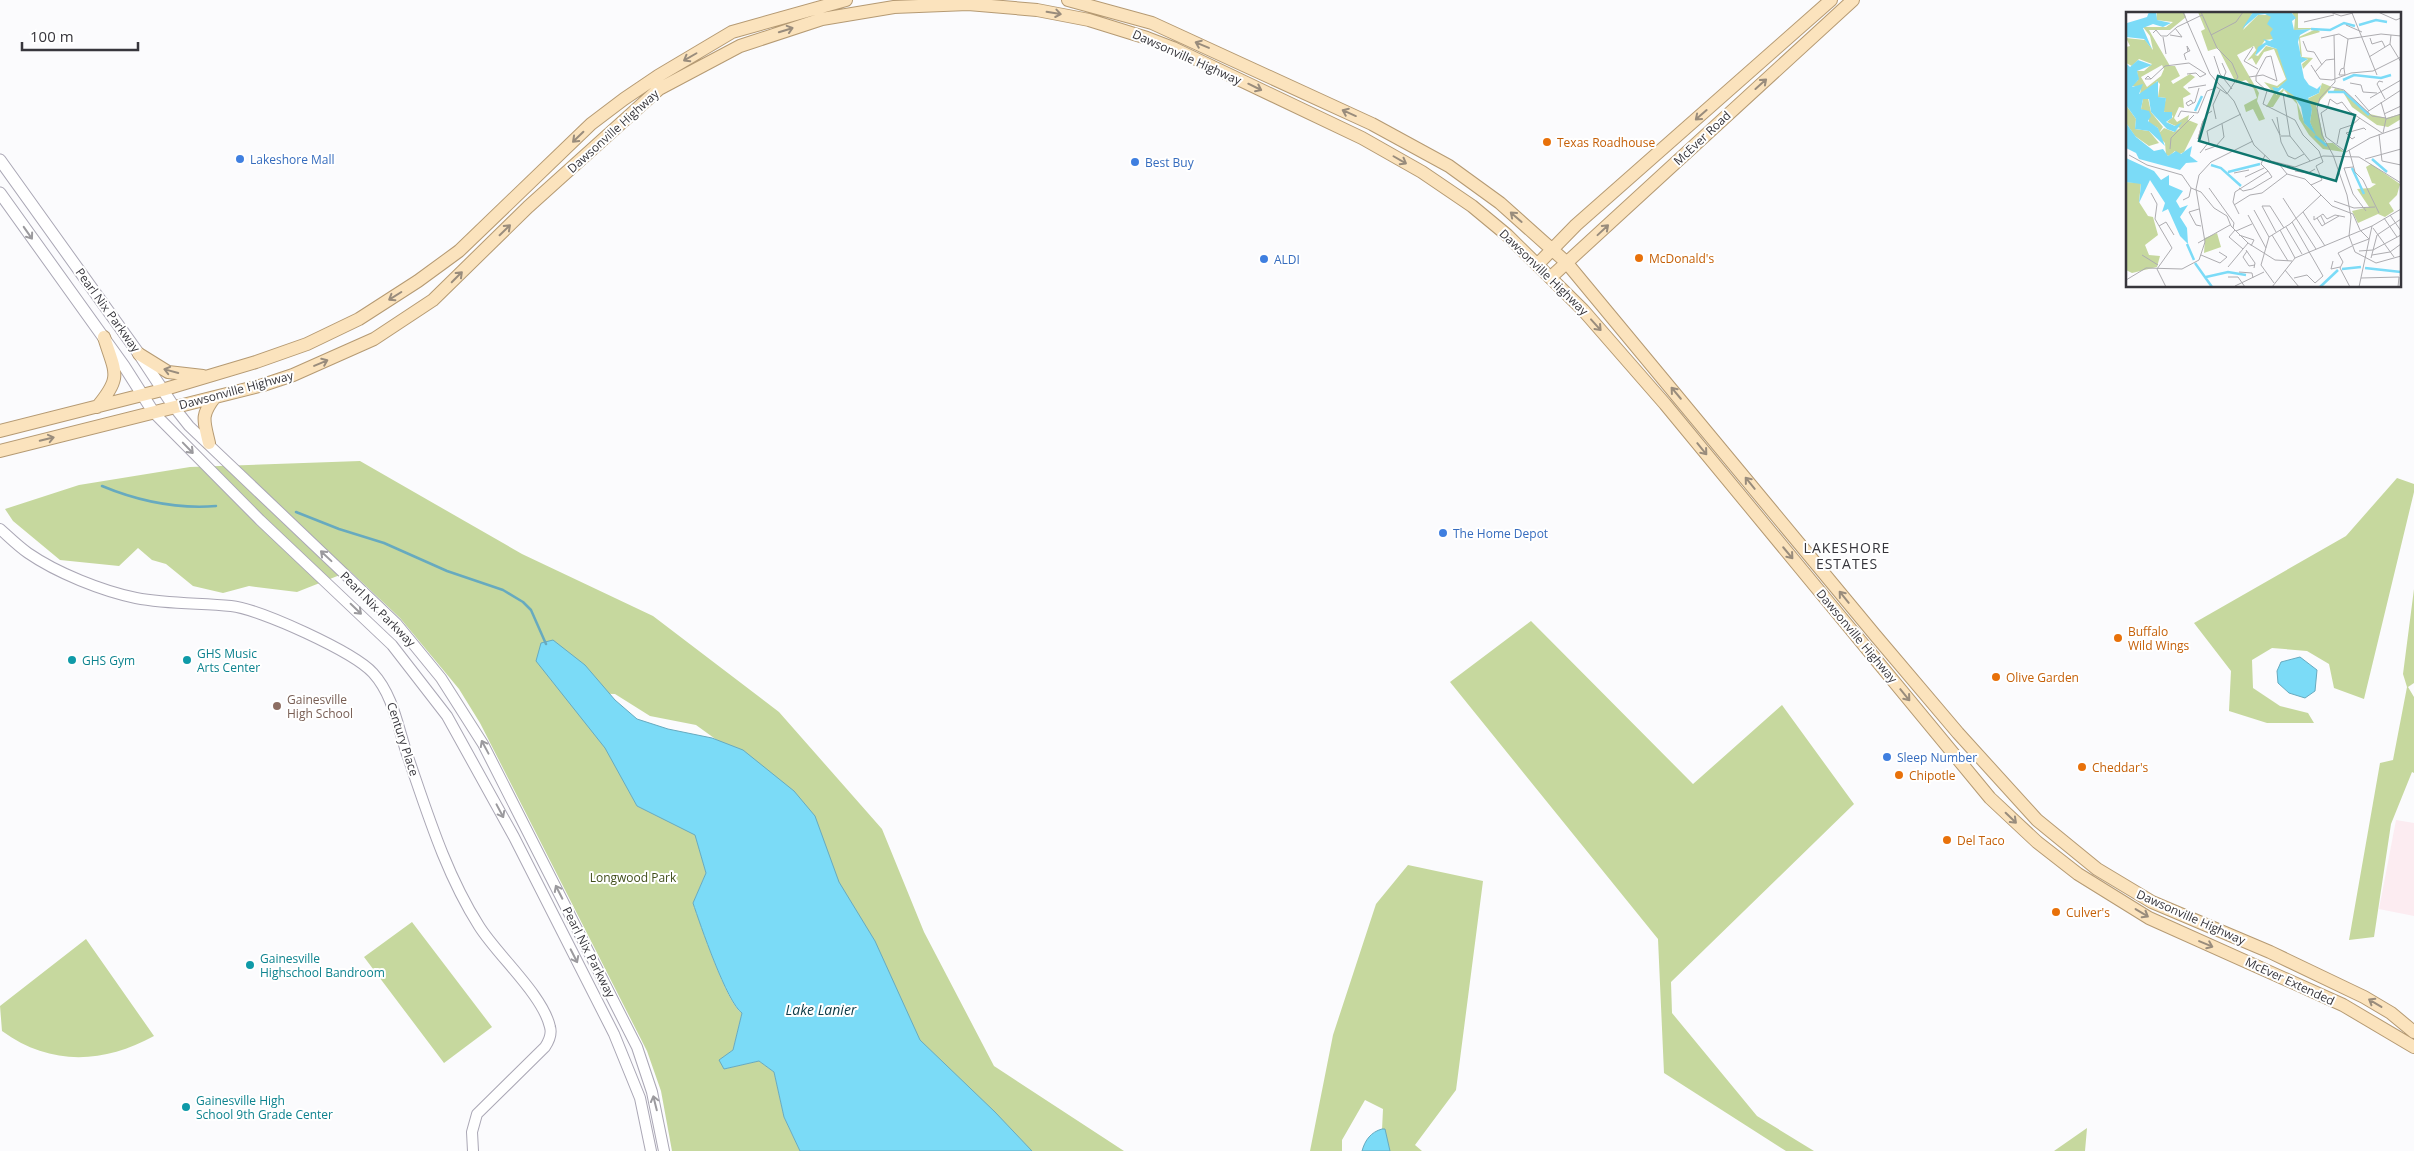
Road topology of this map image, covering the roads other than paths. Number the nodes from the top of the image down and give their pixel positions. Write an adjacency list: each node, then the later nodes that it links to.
1 (846, 0): 15 (main road, Dawsonville Highway, one-way to 15)
2 (1068, 0): 9 (main road, Dawsonville Highway, one-way to 2)
3 (1831, 0): 5 (main road, McEver Road)
4 (1854, 0): 6 (main road, McEver Road, one-way to 4)
5 (1792, 35): 6 (main road); 9 (main road, McEver Road, one-way to 9)
6 (1724, 118): 10 (main road, McEver Road, one-way to 6)
7 (0, 160): 14 (main road, Pearl Nix Parkway)
8 (0, 193): 13 (main road, Pearl Nix Parkway, one-way to 13)
9 (1554, 249): 10 (main road, Dawsonville Highway); 11 (main road, McEver Road)
10 (1566, 262): 12 (main road, McEver Road); 25 (main road, Dawsonville Highway, one-way to 10)
11 (1538, 264): 12 (main road, Dawsonville Highway); 18 (main road, Dawsonville Highway, one-way to 11)
12 (1551, 277): 26 (main road, Dawsonville Highway, one-way to 26)
13 (104, 337): 17 (main road, Pearl Nix Parkway); 19 (main road)
14 (139, 354): 15 (main road, one-way to 14); 16 (main road, Pearl Nix Parkway)
15 (208, 377): 16 (main road, Dawsonville Highway)
16 (162, 390): 17 (main road, Dawsonville Highway); 20 (main road, Pearl Nix Parkway)
17 (142, 395): 19 (main road, Dawsonville Highway); 21 (main road, Pearl Nix Parkway)
18 (215, 397): 20 (main road, Dawsonville Highway); 23 (main road)
19 (97, 407): 22 (main road, Dawsonville Highway)
20 (174, 407): 21 (main road, Dawsonville Highway); 23 (street, Pearl Nix Parkway)
21 (154, 413): 24 (main road, Dawsonville Highway, one-way to 21); 32 (street, Pearl Nix Parkway, one-way to 32)
22 (0, 431)
23 (209, 443): 33 (street, Pearl Nix Parkway, one-way to 23)
24 (0, 451)
25 (1772, 509): 26 (main road); 29 (main road, Dawsonville Highway, one-way to 25)
26 (1759, 520): 28 (main road, Dawsonville Highway, one-way to 28)
27 (0, 529): 31 (street, Century Place)
28 (2162, 924): 30 (main road, McEver Extended, one-way to 30)
29 (2414, 1032)
30 (2414, 1047)
31 (473, 1151)
32 (651, 1151)
33 (664, 1151)

